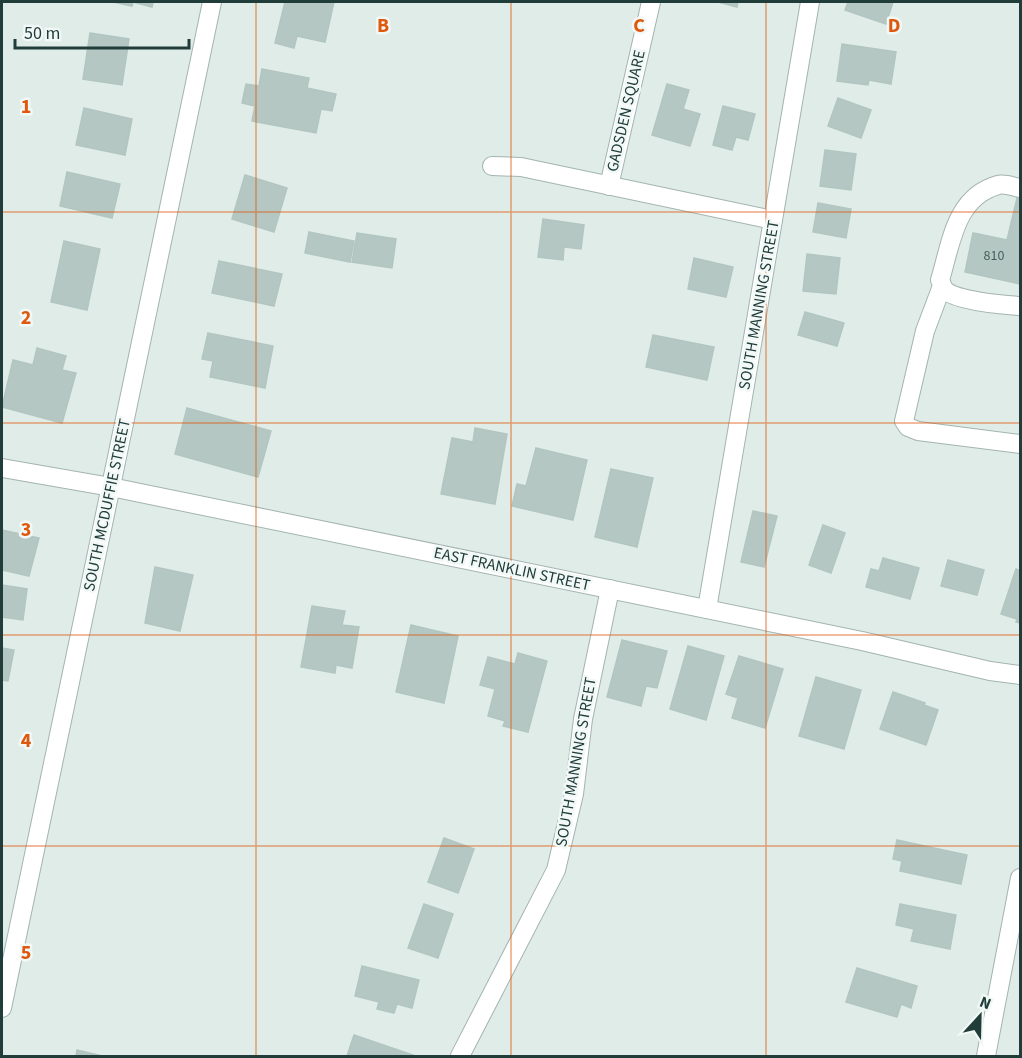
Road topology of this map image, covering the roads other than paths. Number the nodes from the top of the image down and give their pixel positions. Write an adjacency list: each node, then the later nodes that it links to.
1 (212, 2): 12 (street, SOUTH MCDUFFIE STREET)
2 (651, 2): 5 (street, GADSDEN SQUARE)
3 (810, 2): 7 (street, SOUTH MANNING STREET)
4 (492, 166): 5 (street, GADSDEN SQUARE)
5 (609, 186): 7 (street, GADSDEN SQUARE)
6 (1020, 188): 8 (street)
7 (773, 220): 14 (street, SOUTH MANNING STREET)
8 (942, 286): 9 (street); 10 (street)
9 (1020, 306)
10 (1020, 444)
11 (2, 468): 12 (street, EAST FRANKLIN STREET)
12 (111, 487): 13 (street, EAST FRANKLIN STREET); 18 (street, SOUTH MCDUFFIE STREET)
13 (610, 589): 14 (street, EAST FRANKLIN STREET); 19 (street, SOUTH MANNING STREET)
14 (707, 609): 15 (street, EAST FRANKLIN STREET)
15 (1020, 675)
16 (1020, 878): 17 (street)
17 (1017, 922): 20 (street)
18 (2, 1008)
19 (460, 1056)
20 (986, 1056)

